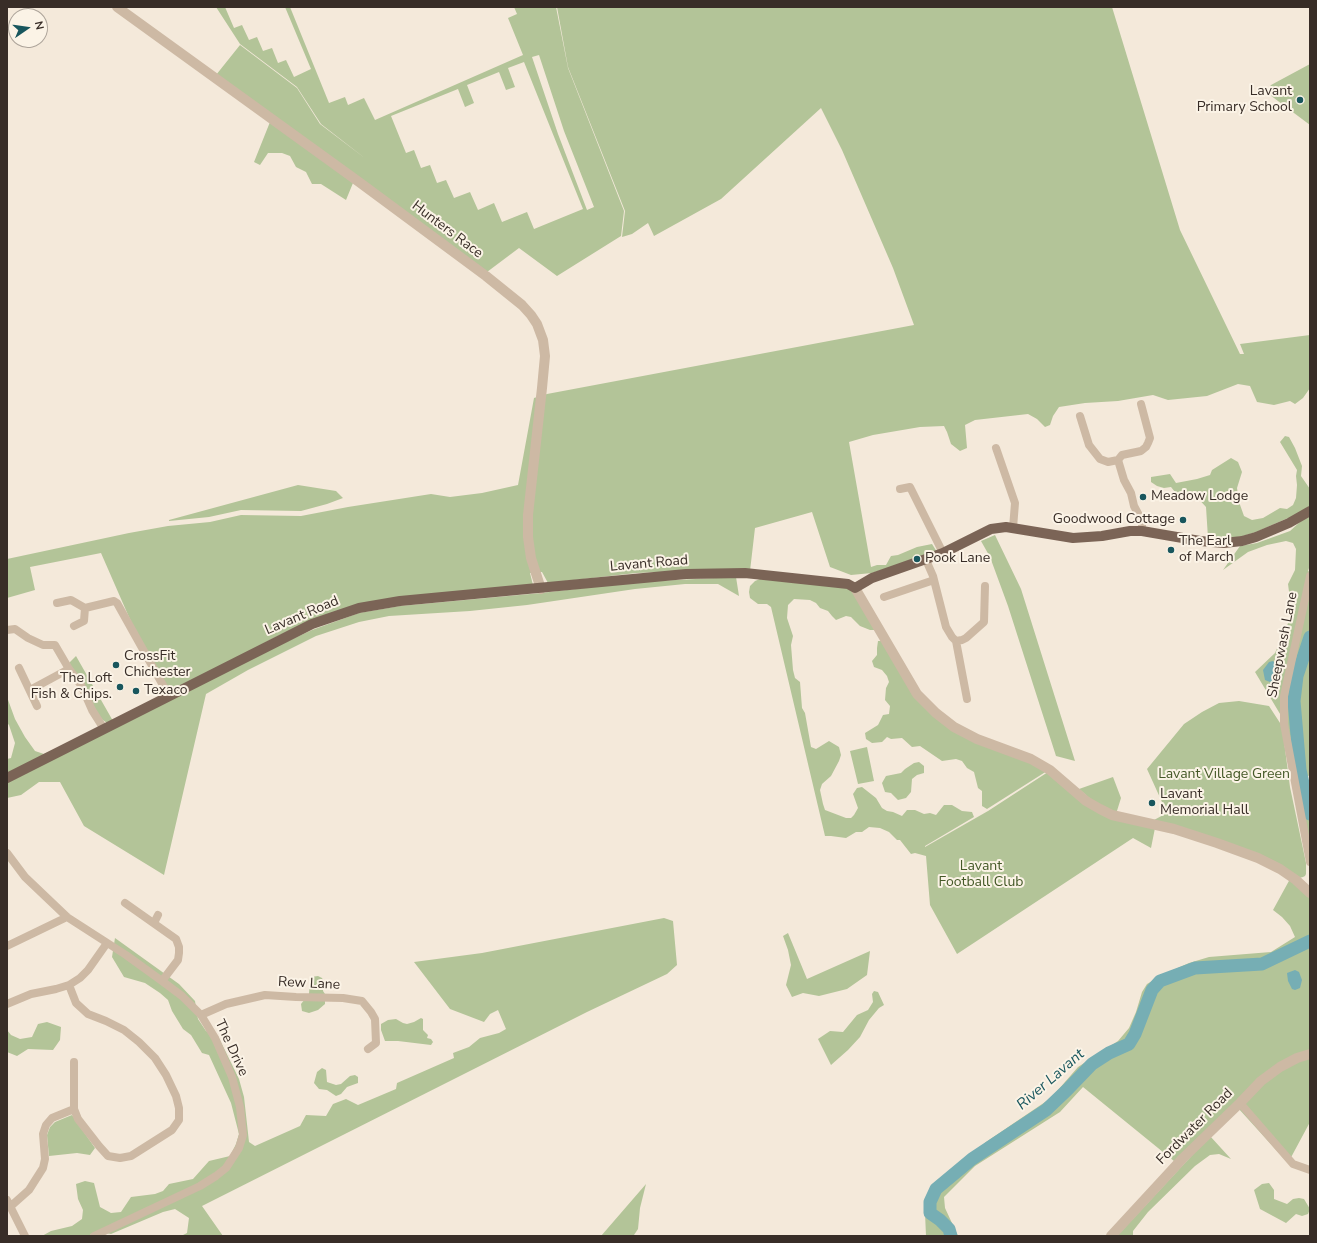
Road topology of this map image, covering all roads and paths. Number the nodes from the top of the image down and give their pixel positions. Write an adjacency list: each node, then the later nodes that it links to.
1 (117, 7): 16 (street, Hunters Race)
2 (1141, 404): 5 (street)
3 (1080, 416): 5 (street)
4 (996, 448): 8 (street)
5 (1118, 460): 9 (street)
6 (900, 489): 10 (street)
7 (1310, 511): 9 (main road)
8 (1013, 528): 9 (main road); 10 (main road)
9 (1142, 531)
10 (943, 553): 11 (main road)
11 (926, 560): 13 (street); 15 (main road)
12 (1310, 576): 32 (street, Sheepwash Lane)
13 (934, 580): 17 (street); 22 (street)
14 (985, 586): 22 (street)
15 (855, 588): 16 (main road, Lavant Road); 33 (street)
16 (541, 589): 26 (main road, Lavant Road)
17 (884, 597)
18 (58, 603): 19 (street)
19 (85, 608): 20 (street); 26 (street)
20 (74, 626)
21 (7, 630): 24 (street)
22 (956, 641): 27 (street)
23 (19, 668): 25 (street)
24 (69, 669): 25 (street); 29 (street)
25 (30, 690): 28 (street)
26 (169, 696): 29 (main road, Lavant Road)
27 (967, 699)
28 (37, 706)
29 (104, 728): 30 (main road, Lavant Road)
30 (7, 778)
31 (7, 853): 36 (street, The Drive)
32 (1310, 862)
33 (1310, 893)
34 (125, 903): 37 (street)
35 (158, 915): 37 (street)
36 (68, 917): 38 (street, The Drive); 39 (street)
37 (154, 923): 40 (street)
38 (107, 943): 40 (street, The Drive); 41 (street)
39 (7, 946)
40 (162, 981): 43 (street, The Drive)
41 (69, 985): 42 (street); 48 (street)
42 (7, 1004)
43 (201, 1015): 44 (street, Rew Lane); 52 (street, The Drive)
44 (368, 1049)
45 (1310, 1054): 47 (street, Fordwater Road)
46 (74, 1062): 48 (street)
47 (1240, 1104): 49 (street); 53 (street, Fordwater Road)
48 (74, 1109): 50 (street)
49 (1310, 1170)
50 (9, 1203): 51 (street)
51 (25, 1236)
52 (94, 1236)
53 (1111, 1236)

